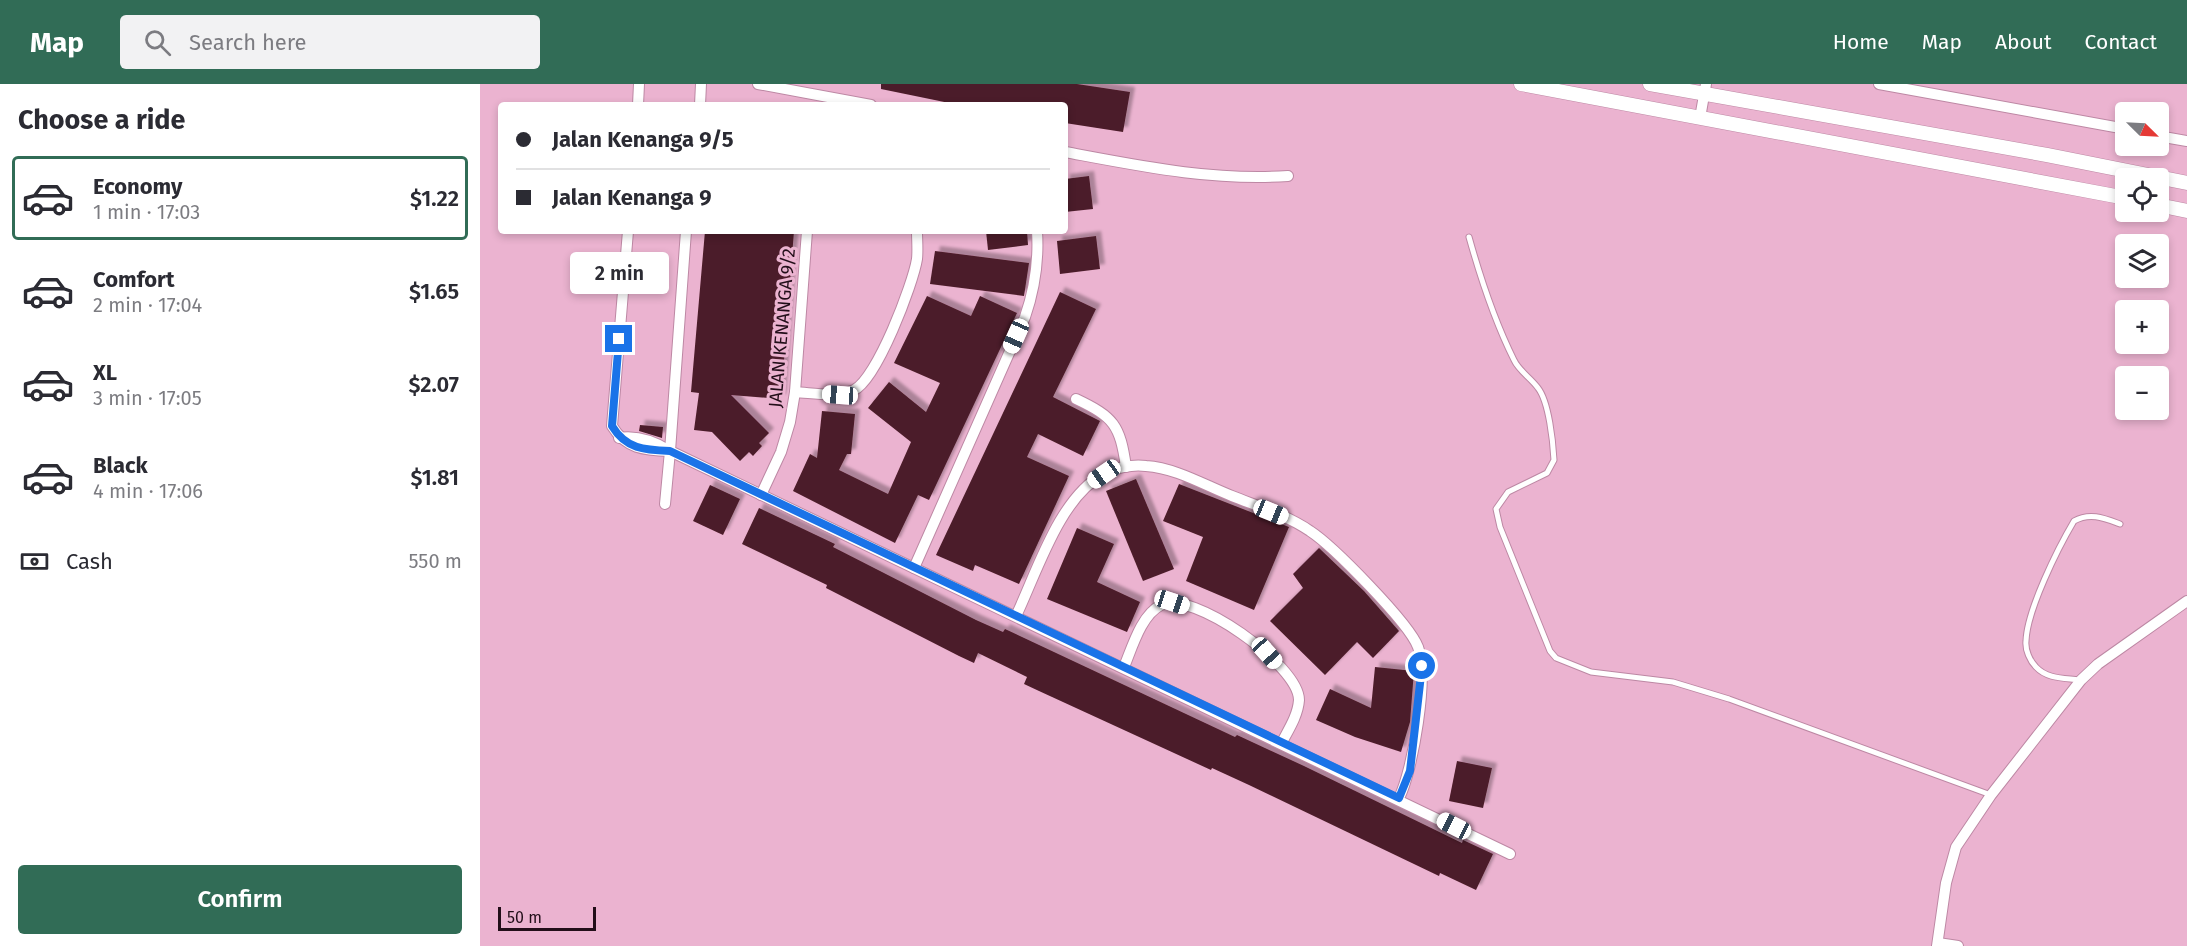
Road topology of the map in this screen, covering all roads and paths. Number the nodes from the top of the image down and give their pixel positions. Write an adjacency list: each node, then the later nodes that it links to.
1 (639, 84): 10 (street)
2 (701, 84): 11 (street)
3 (758, 84): 9 (street)
4 (1521, 84): 13 (street)
5 (1650, 84): 8 (street)
6 (1879, 84): 7 (street)
7 (1925, 87): 14 (street)
8 (1706, 89): 13 (street); 19 (street)
9 (821, 100): 12 (street)
10 (638, 102)
11 (699, 102)
12 (841, 102)
13 (1700, 118): 20 (street)
14 (2115, 127)
15 (2169, 138): 16 (street)
16 (2187, 141)
17 (1068, 153): 18 (street)
18 (1287, 176)
19 (2187, 183)
20 (2115, 196)
21 (2169, 207): 22 (street)
22 (2187, 211)
23 (628, 234): 31 (street)
24 (686, 234): 31 (street)
25 (807, 234): 29 (street, JALAN KENANGA 9/2)
26 (917, 234): 29 (street)
27 (1037, 234): 36 (street)
28 (1469, 237): 42 (lane)
29 (795, 392): 33 (street, JALAN KENANGA 9/2)
30 (1076, 399): 32 (street)
31 (670, 451): 33 (street); 34 (street)
32 (1126, 466): 38 (street); 43 (street)
33 (761, 495): 36 (street)
34 (665, 504)
35 (2120, 524): 40 (lane)
36 (914, 568): 38 (street)
37 (2187, 601): 40 (street)
38 (1016, 616): 39 (street)
39 (1124, 667): 41 (street); 41 (street)
40 (2081, 680): 42 (street)
41 (1282, 742): 43 (street)
42 (1991, 795): 45 (street)
43 (1399, 798): 44 (street)
44 (1510, 854)
45 (1937, 944): 46 (street)
46 (1958, 946)

